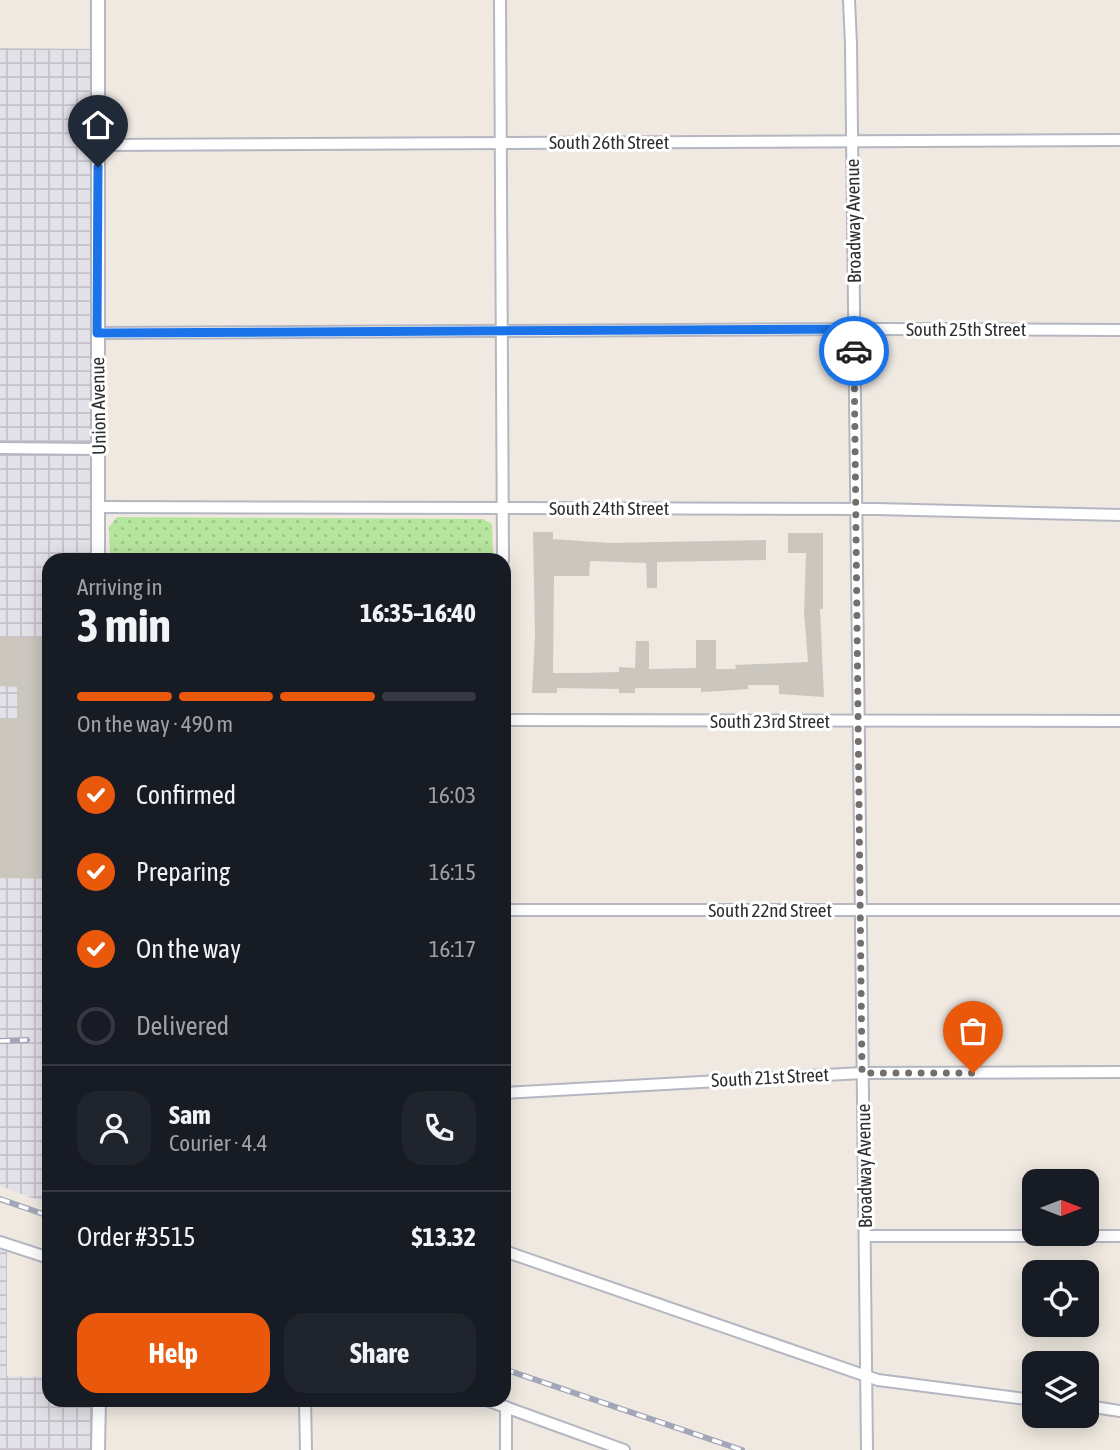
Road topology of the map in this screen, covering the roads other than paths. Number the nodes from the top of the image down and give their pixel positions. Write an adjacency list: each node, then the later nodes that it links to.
1 (97, 0): 7 (street, Union Avenue)
2 (500, 0): 6 (street)
3 (849, 0): 5 (street, Broadway Avenue)
4 (1120, 140): 5 (street, South 26th Street)
5 (852, 142): 6 (street, South 26th Street); 8 (street, Broadway Avenue)
6 (502, 143): 7 (street, South 26th Street); 9 (street)
7 (98, 145): 11 (street, Union Avenue)
8 (854, 329): 9 (street, South 25th Street); 10 (street, South 25th Street); 16 (street, Broadway Avenue)
9 (503, 330): 11 (street, South 25th Street); 15 (street)
10 (1120, 330)
11 (97, 333): 13 (street, Union Avenue)
12 (0, 449): 13 (street)
13 (98, 449): 14 (street, Union Avenue)
14 (98, 507): 15 (street, South 24th Street); 18 (street, Union Avenue)
15 (503, 508): 16 (street, South 24th Street); 19 (street)
16 (857, 509): 17 (street, South 24th Street); 21 (street, Broadway Avenue)
17 (1120, 514)
18 (98, 553)
19 (503, 553)
20 (511, 720): 21 (street, South 23rd Street)
21 (860, 721): 22 (street, South 23rd Street); 24 (street, Broadway Avenue)
22 (1120, 721)
23 (511, 910): 24 (street, South 22nd Street)
24 (861, 910): 25 (street, South 22nd Street); 27 (street, Broadway Avenue)
25 (1120, 910)
26 (1120, 1072): 27 (street, South 21st Street)
27 (862, 1073): 28 (street, South 21st Street); 29 (street, Broadway Avenue)
28 (511, 1093)
29 (865, 1236): 30 (street); 34 (street, Broadway Avenue)
30 (1120, 1236)
31 (0, 1242): 33 (street)
32 (511, 1253): 34 (street)
33 (42, 1256)
34 (866, 1376): 35 (street); 45 (street, Broadway Avenue)
35 (1022, 1398)
36 (99, 1407): 41 (street)
37 (305, 1407): 42 (street)
38 (506, 1407): 43 (street); 44 (street)
39 (1099, 1408): 40 (street)
40 (1120, 1411)
41 (98, 1450)
42 (306, 1450)
43 (506, 1450)
44 (624, 1450)
45 (867, 1450)

